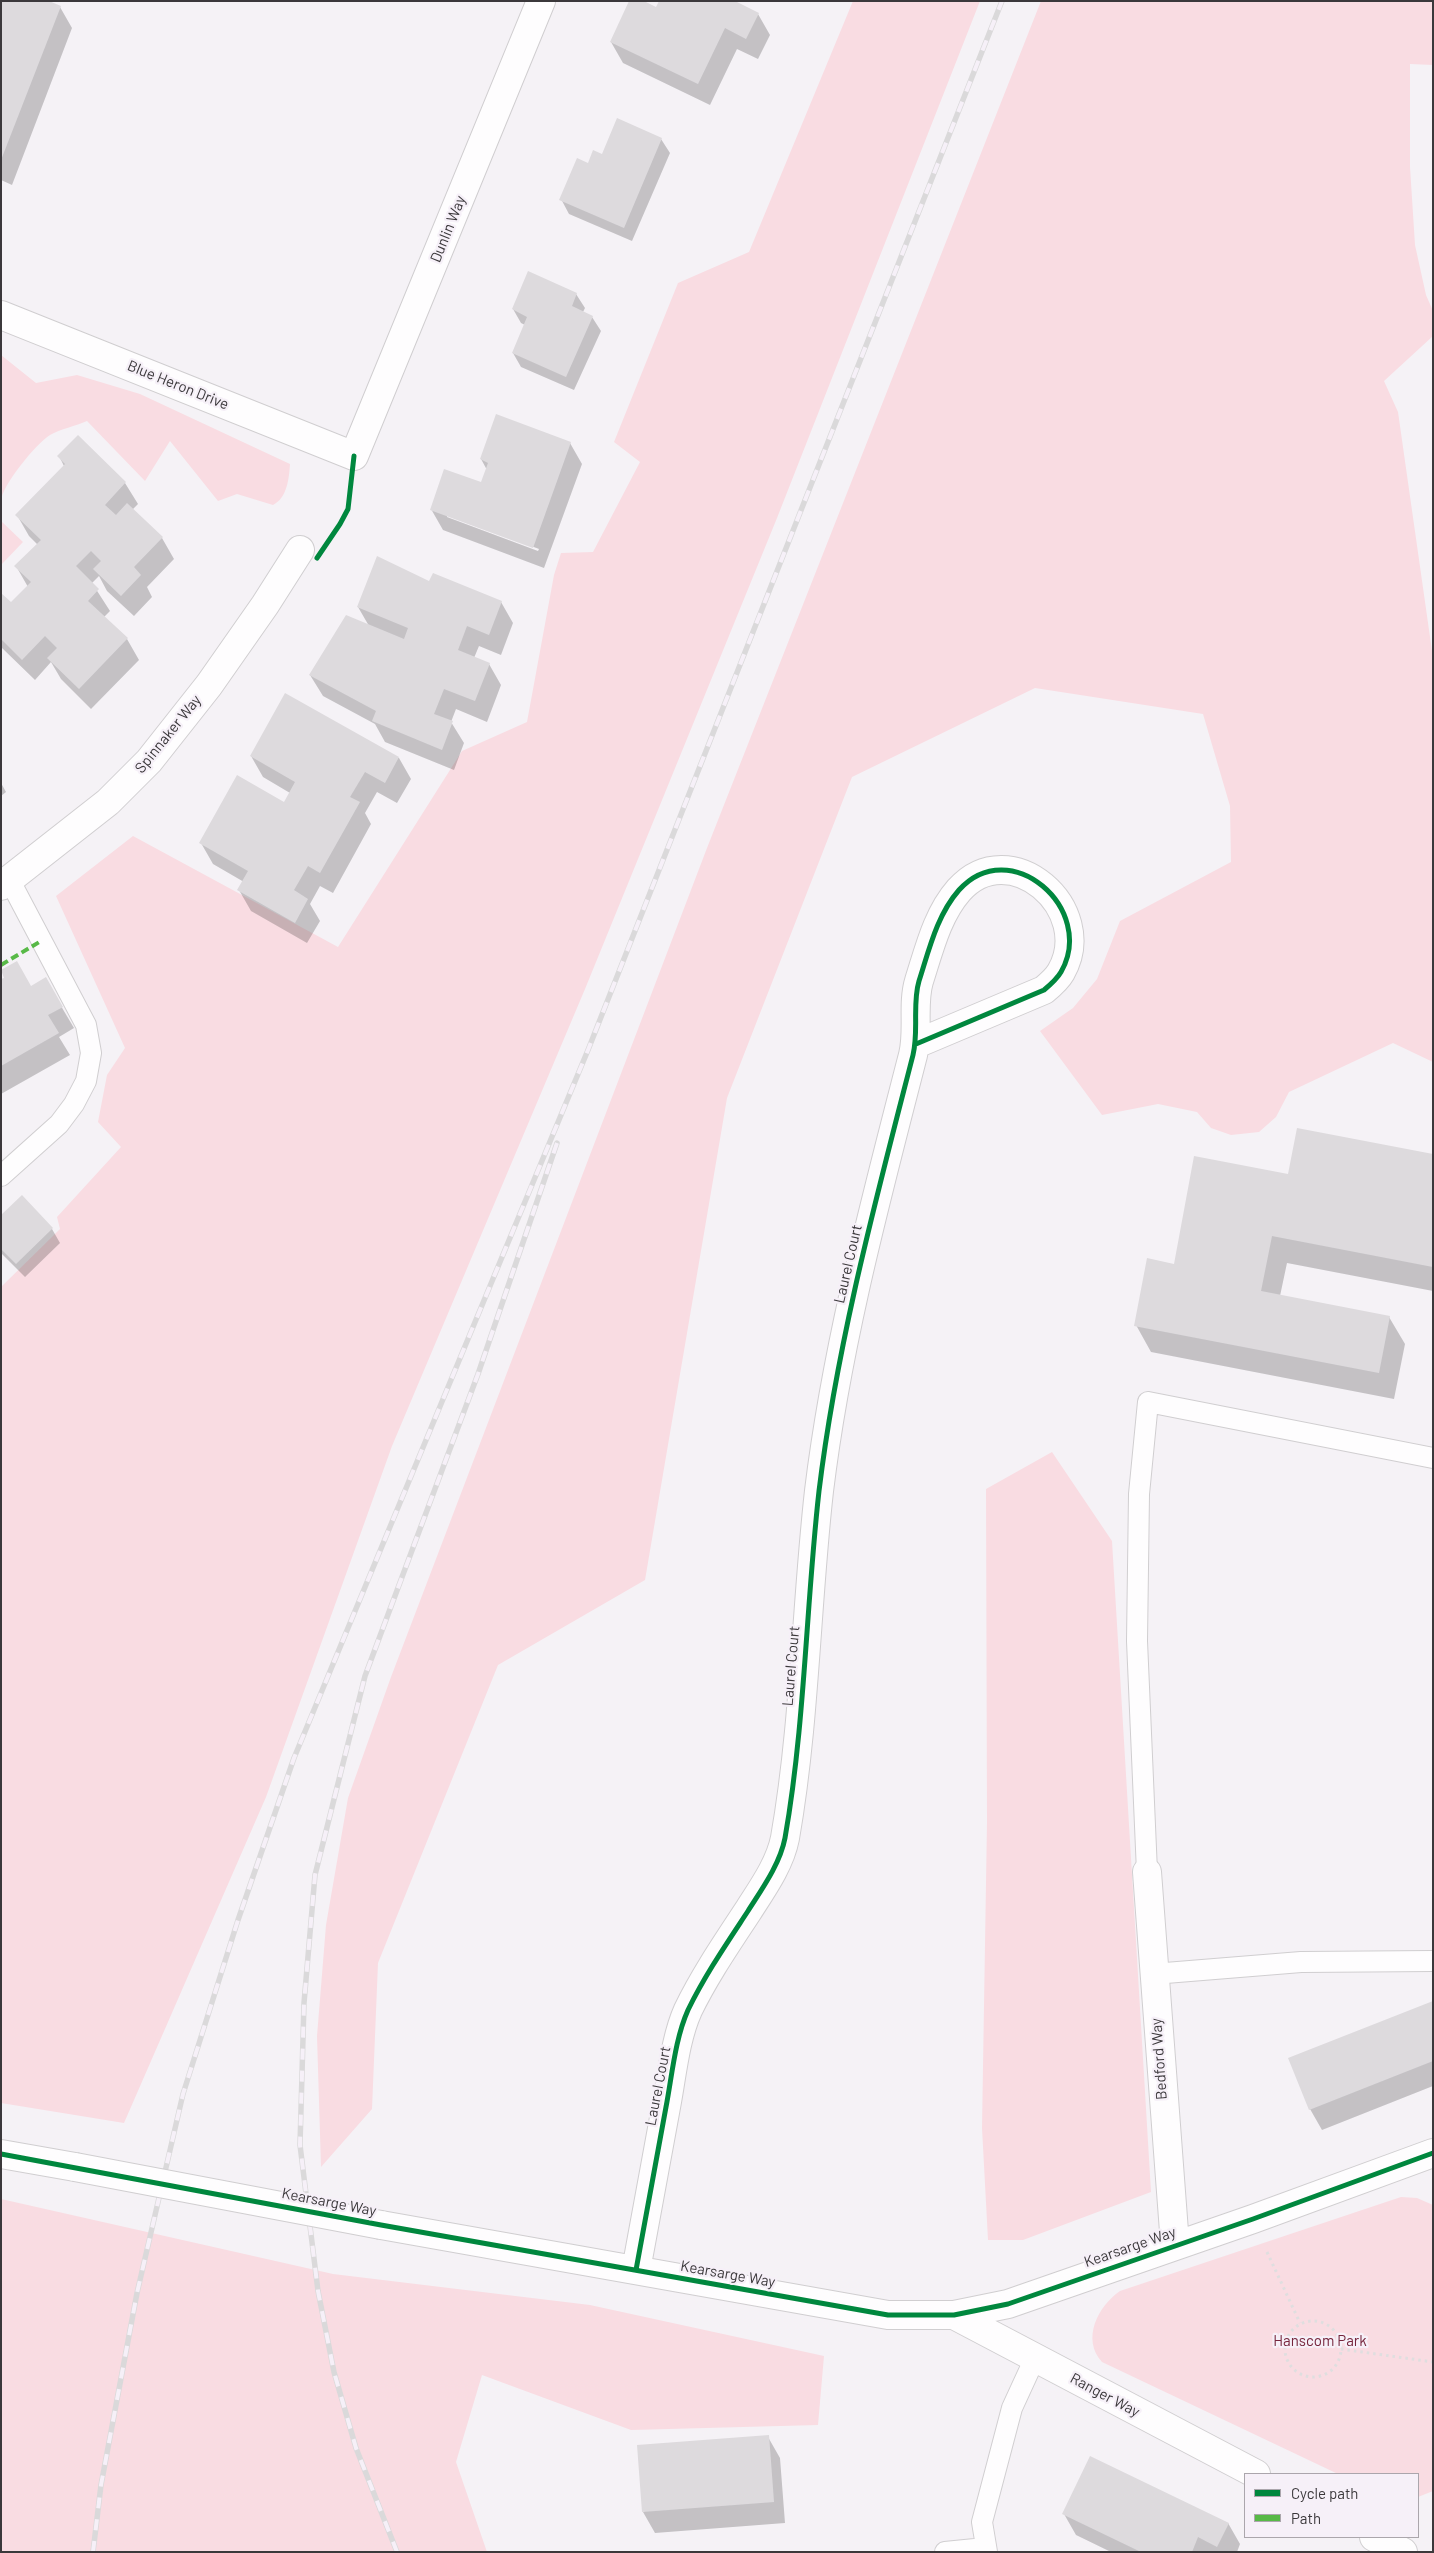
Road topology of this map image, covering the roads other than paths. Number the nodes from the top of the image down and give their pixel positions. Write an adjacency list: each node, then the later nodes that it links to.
1 (541, 1): 3 (street, Dunlin Way)
2 (1, 315): 3 (street, Blue Heron Drive)
3 (354, 456)
4 (300, 550): 5 (street, Spinnaker Way)
5 (6, 884): 7 (lane)
6 (916, 1044): 6 (street, Laurel Court); 15 (street, Laurel Court)
7 (1, 1176)
8 (1433, 1458): 9 (lane)
9 (1147, 1872): 11 (street, Bedford Way)
10 (1433, 1961): 11 (lane)
11 (1153, 1974): 14 (street, Bedford Way)
12 (1433, 2153): 14 (street, Kearsarge Way)
13 (1, 2154): 15 (street, Kearsarge Way, bridge)
14 (1175, 2245): 16 (street, Kearsarge Way)
15 (636, 2270): 16 (street, Kearsarge Way)
16 (954, 2315): 17 (street, Ranger Way)
17 (1035, 2358): 18 (street, Ranger Way); 20 (lane)
18 (1254, 2473)
19 (1376, 2538): 22 (street)
20 (986, 2550): 21 (lane)
21 (945, 2552)
22 (1403, 2552)

